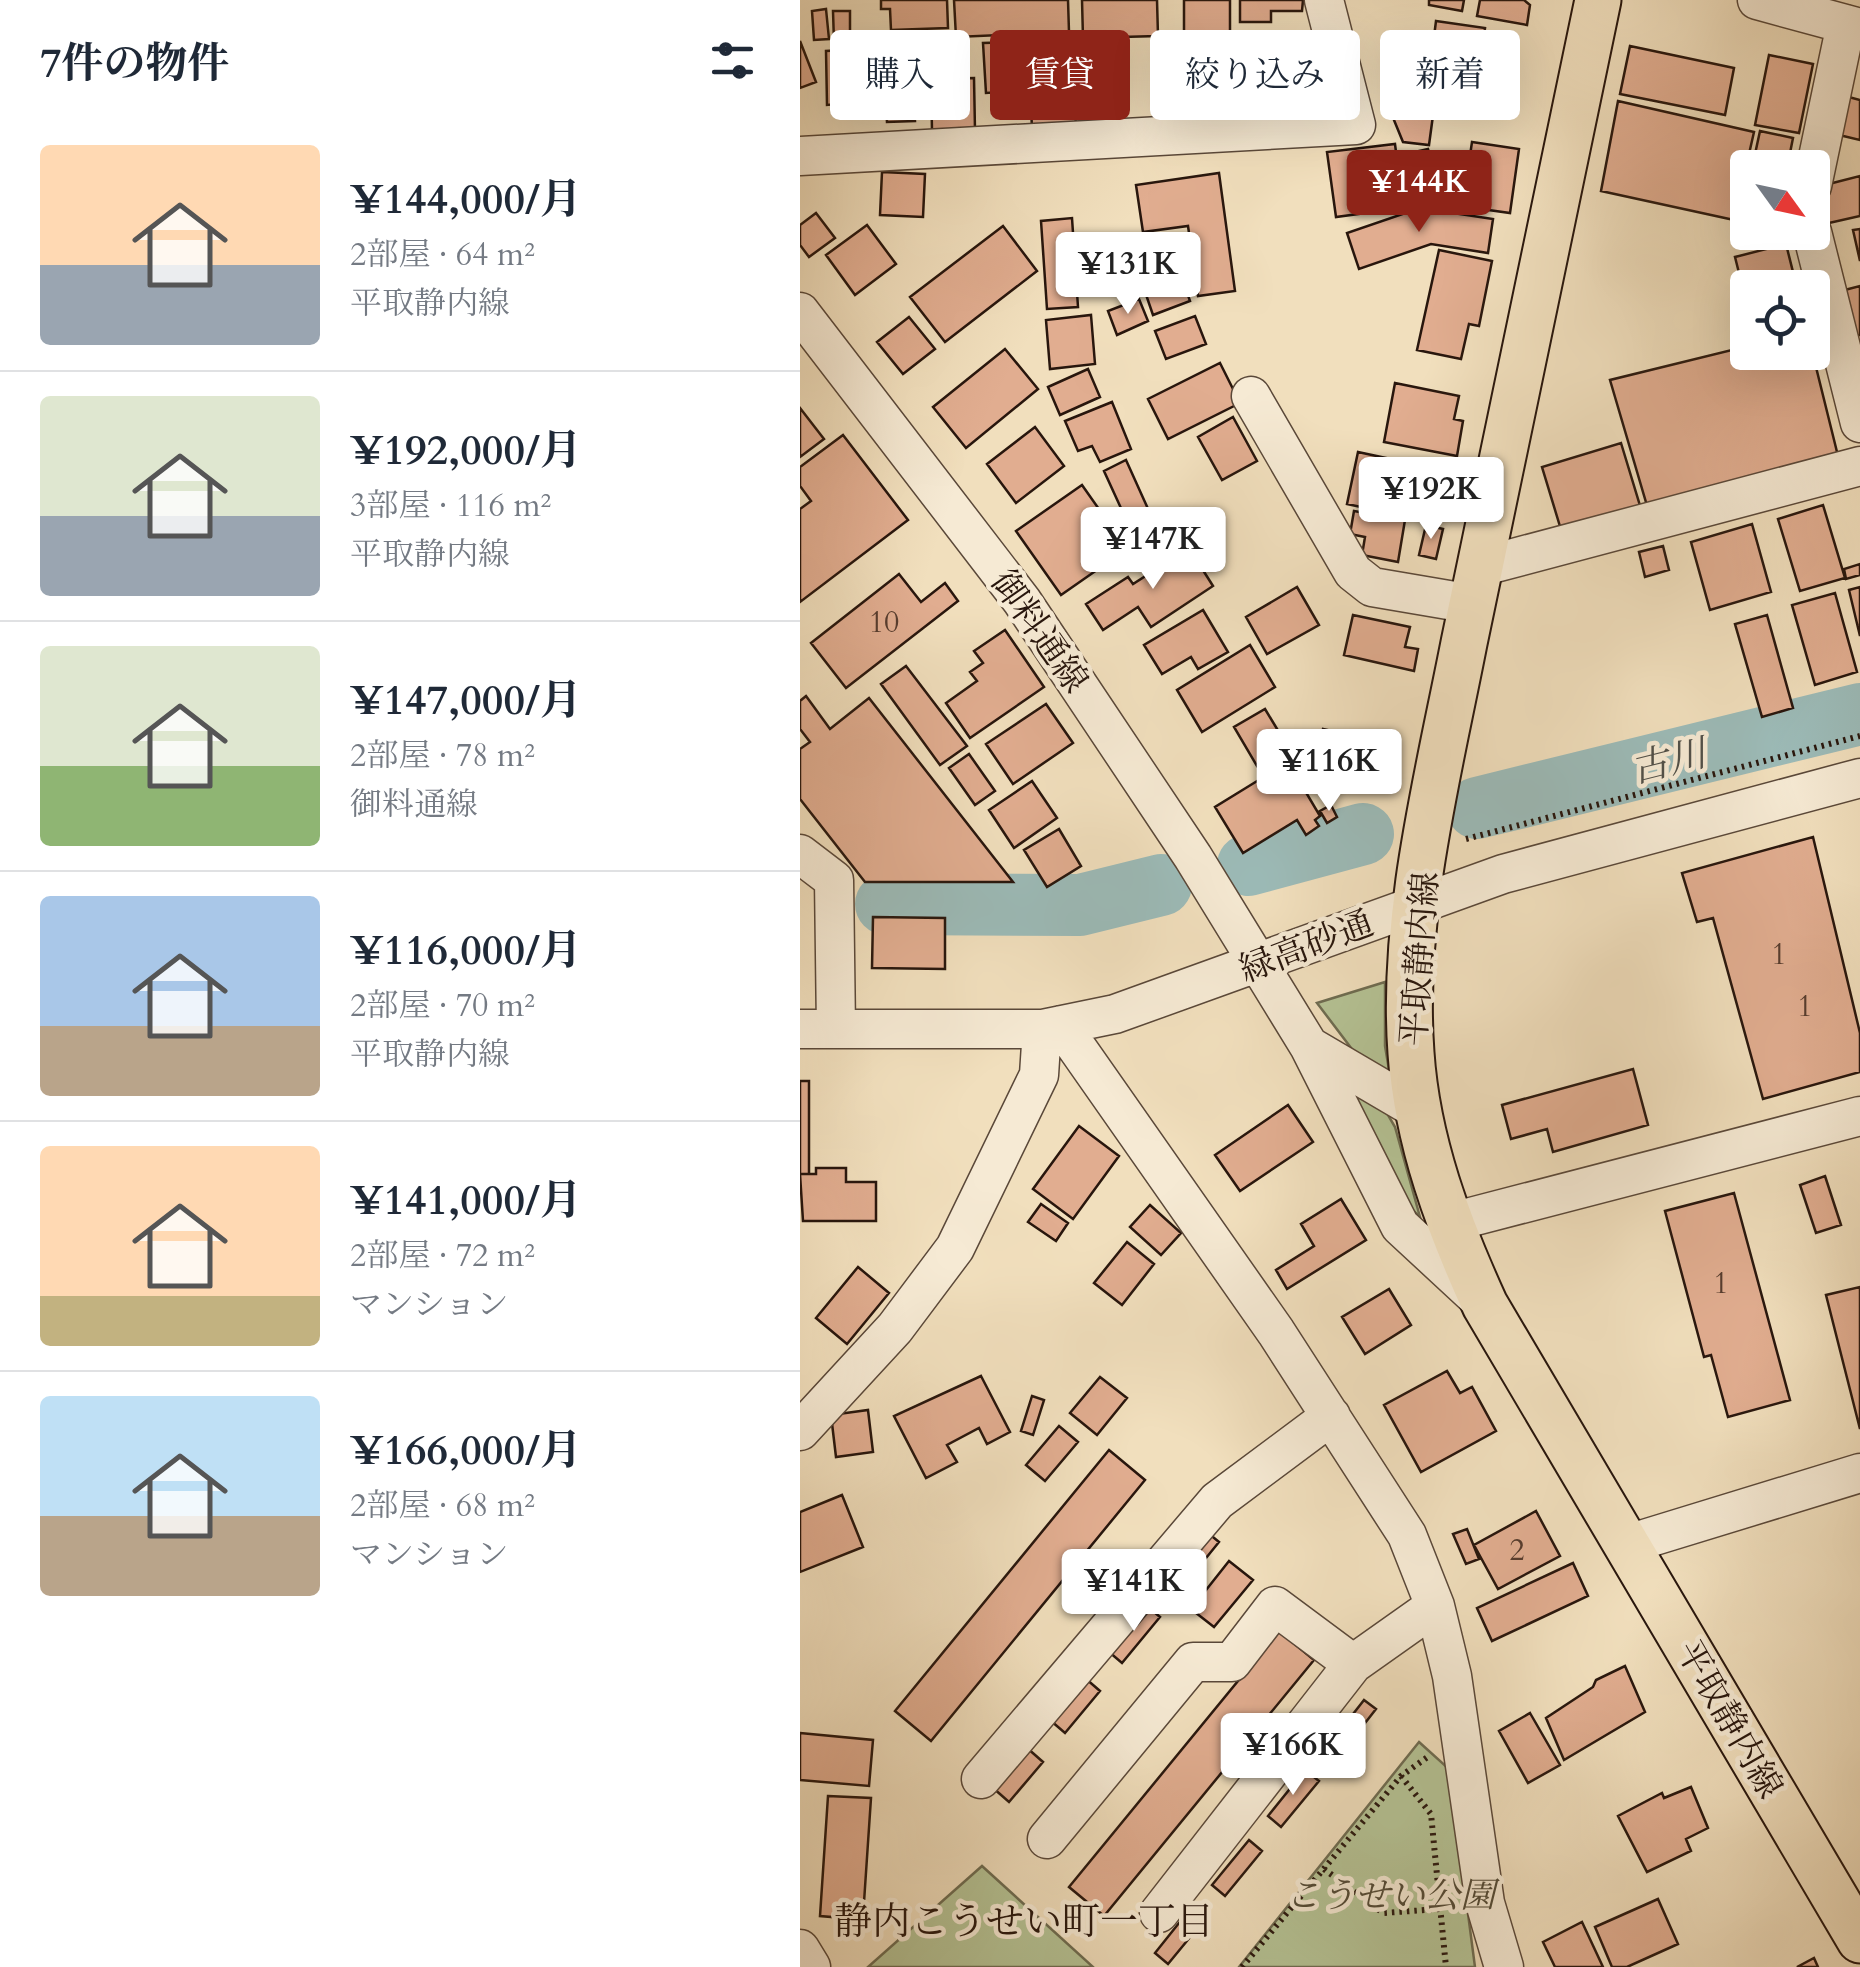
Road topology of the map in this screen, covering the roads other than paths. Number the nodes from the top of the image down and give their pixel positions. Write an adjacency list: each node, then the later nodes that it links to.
1 (1324, 0): 6 (street)
2 (1598, 0): 12 (main road, 平取静内線)
3 (1757, 0): 4 (street)
4 (1853, 26): 5 (street)
5 (1821, 150)
6 (800, 156)
7 (1817, 250): 10 (street)
8 (803, 320): 16 (street, 御料通線)
9 (1252, 396): 12 (street)
10 (1860, 423)
11 (1860, 466): 12 (street)
12 (1476, 586): 15 (main road, 平取静内線)
13 (1860, 778): 15 (street, 緑高砂通)
14 (800, 854): 18 (street)
15 (1418, 903): 16 (street, 緑高砂通); 20 (main road, 平取静内線)
16 (1261, 964): 17 (street, 緑高砂通); 19 (street, 御料通線)
17 (1052, 1027): 18 (street, 緑高砂通); 24 (street); 25 (street)
18 (818, 1030)
19 (1308, 1046): 20 (street); 23 (street, 御料通線)
20 (1418, 1110): 22 (main road, 平取静内線)
21 (1860, 1116): 22 (street)
22 (1448, 1223): 23 (main road, 平取静内線)
23 (1486, 1305): 27 (main road, 平取静内線)
24 (1331, 1416): 28 (street); 30 (street)
25 (800, 1431)
26 (1860, 1473): 27 (street)
27 (1628, 1544): 33 (main road, 平取静内線)
28 (1435, 1606): 29 (street); 36 (street)
29 (1353, 1664): 31 (street); 32 (street)
30 (981, 1779)
31 (1047, 1839)
32 (1159, 1913)
33 (1860, 1940)
34 (800, 1949): 35 (street)
35 (811, 1967)
36 (1504, 1967)

